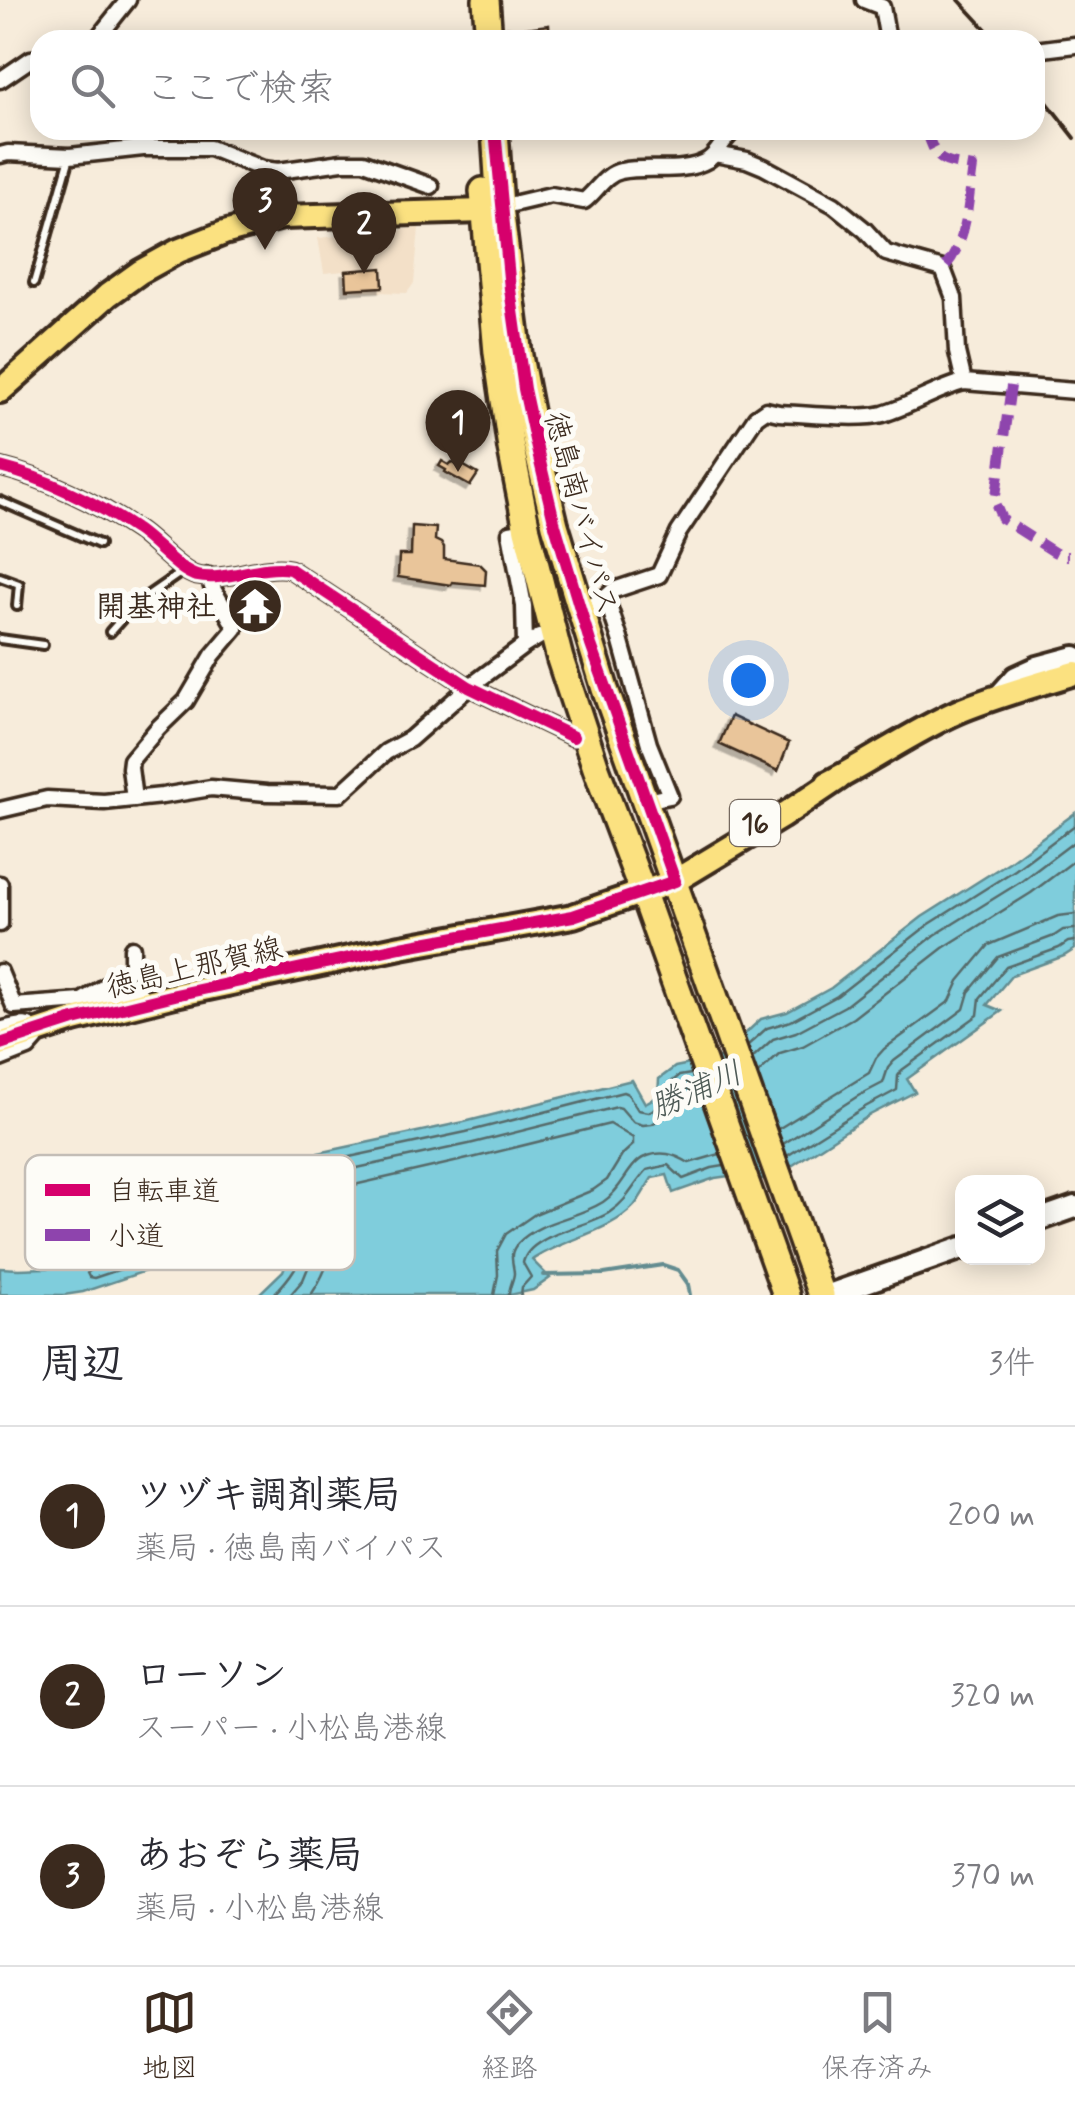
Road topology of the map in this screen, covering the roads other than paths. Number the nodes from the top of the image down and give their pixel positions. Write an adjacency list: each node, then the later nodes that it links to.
1 (128, 0): 5 (street)
2 (470, 0): 6 (highway)
3 (486, 0): 7 (highway)
4 (864, 0): 8 (street)
5 (104, 30)
6 (472, 30)
7 (488, 30)
8 (886, 30)
9 (1075, 45): 10 (street)
10 (1045, 49)
11 (30, 60): 12 (street)
12 (0, 80)
13 (480, 140): 21 (highway, 徳島南バイパス)
14 (494, 140): 21 (highway, 徳島南バイパス)
15 (724, 140): 16 (street)
16 (715, 154): 21 (street); 24 (street)
17 (0, 155): 18 (street)
18 (70, 156): 19 (street); 23 (lane)
19 (278, 171): 20 (street); 22 (street)
20 (431, 186)
21 (492, 209): 22 (main road); 25 (highway, 徳島南バイパス)
22 (282, 216): 26 (main road)
23 (34, 283)
24 (964, 382): 27 (street); 48 (street)
25 (513, 387): 30 (highway, 徳島南バイパス); 40 (highway, 徳島南バイパス)
26 (0, 391)
27 (1075, 391)
28 (0, 467): 32 (street)
29 (0, 502): 31 (lane)
30 (528, 530): 39 (street); 51 (highway, 徳島南バイパス)
31 (100, 544)
32 (184, 570): 33 (street); 36 (lane)
33 (210, 576): 44 (street); 47 (street)
34 (0, 577): 35 (lane)
35 (17, 606)
36 (110, 632)
37 (539, 637): 39 (street)
38 (0, 638): 41 (lane)
39 (525, 645): 44 (street)
40 (591, 645): 48 (highway, 徳島南バイパス); 51 (highway)
41 (43, 646)
42 (1075, 657): 45 (main road)
43 (1075, 674): 45 (main road, 徳島上那賀線 / 16)
44 (469, 687): 46 (street); 47 (street)
45 (999, 696): 51 (main road, 徳島上那賀線 / 16)
46 (573, 737)
47 (134, 799): 49 (street)
48 (645, 801): 51 (highway, 徳島南バイパス)
49 (0, 810)
50 (0, 884): 52 (street)
51 (657, 887): 56 (main road, 徳島上那賀線 / 16); 64 (highway, 徳島南バイパス); 65 (highway, 徳島南バイパス)
52 (0, 924)
53 (132, 948): 55 (street)
54 (0, 972): 55 (street)
55 (82, 1001): 56 (street); 57 (street)
56 (146, 1002): 57 (main road, 徳島上那賀線 / 16)
57 (44, 1029): 58 (street); 59 (main road, 徳島上那賀線 / 16); 60 (street)
58 (0, 1030)
59 (0, 1044)
60 (0, 1059)
61 (1075, 1207): 62 (main road)
62 (1045, 1218)
63 (955, 1250): 64 (main road)
64 (823, 1292)
65 (786, 1295)

